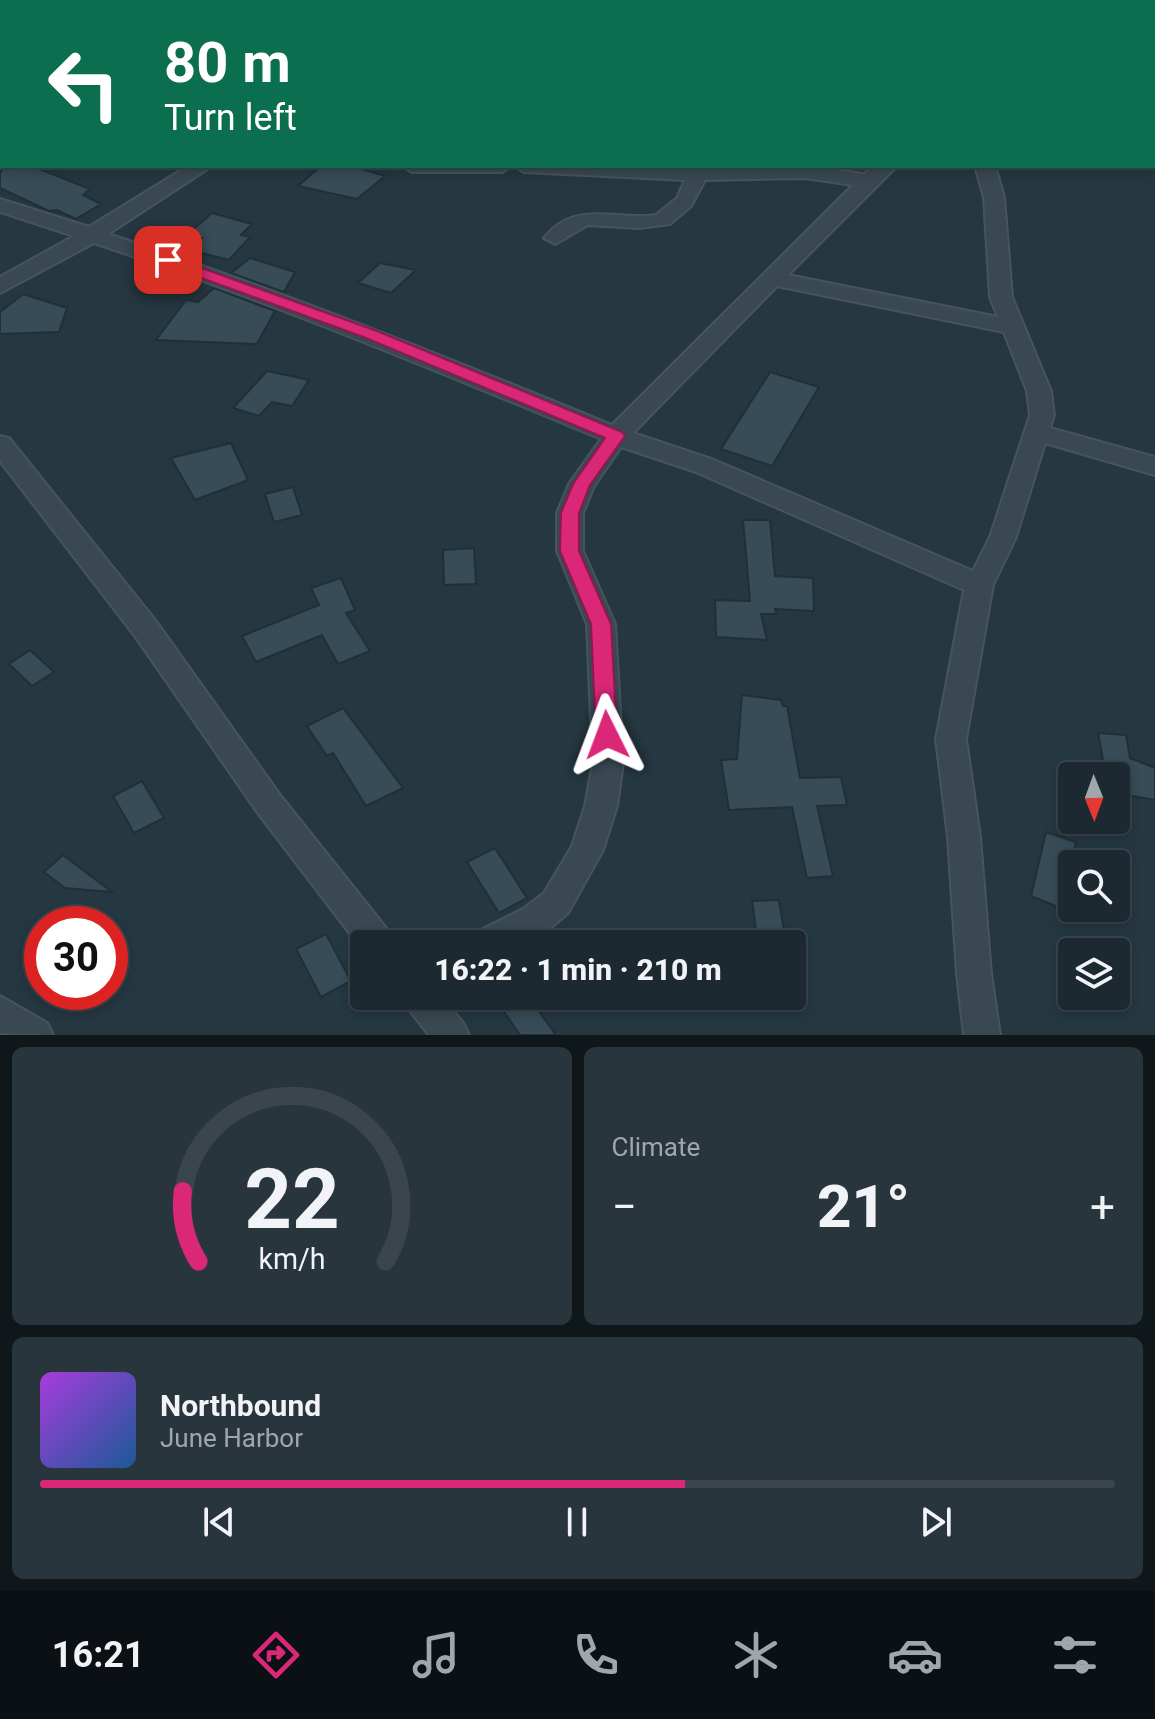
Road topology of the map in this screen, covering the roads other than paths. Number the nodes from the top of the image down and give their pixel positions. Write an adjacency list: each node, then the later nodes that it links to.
1 (198, 168): 7 (street)
2 (549, 168): 4 (street)
3 (986, 168): 11 (street)
4 (696, 174): 5 (street); 8 (street)
5 (878, 174): 9 (street)
6 (0, 205): 7 (street)
7 (92, 235): 10 (street); 13 (street)
8 (555, 238)
9 (772, 278): 11 (street); 13 (street)
10 (0, 286)
11 (1012, 327): 12 (street)
12 (1037, 432): 15 (street); 16 (street)
13 (616, 436): 16 (street); 18 (street)
14 (0, 444): 17 (street)
15 (1155, 466)
16 (979, 585): 23 (street)
17 (367, 930)
18 (515, 930)
19 (430, 1010): 22 (street)
20 (0, 1013): 21 (street)
21 (35, 1035)
22 (451, 1035)
23 (982, 1035)

